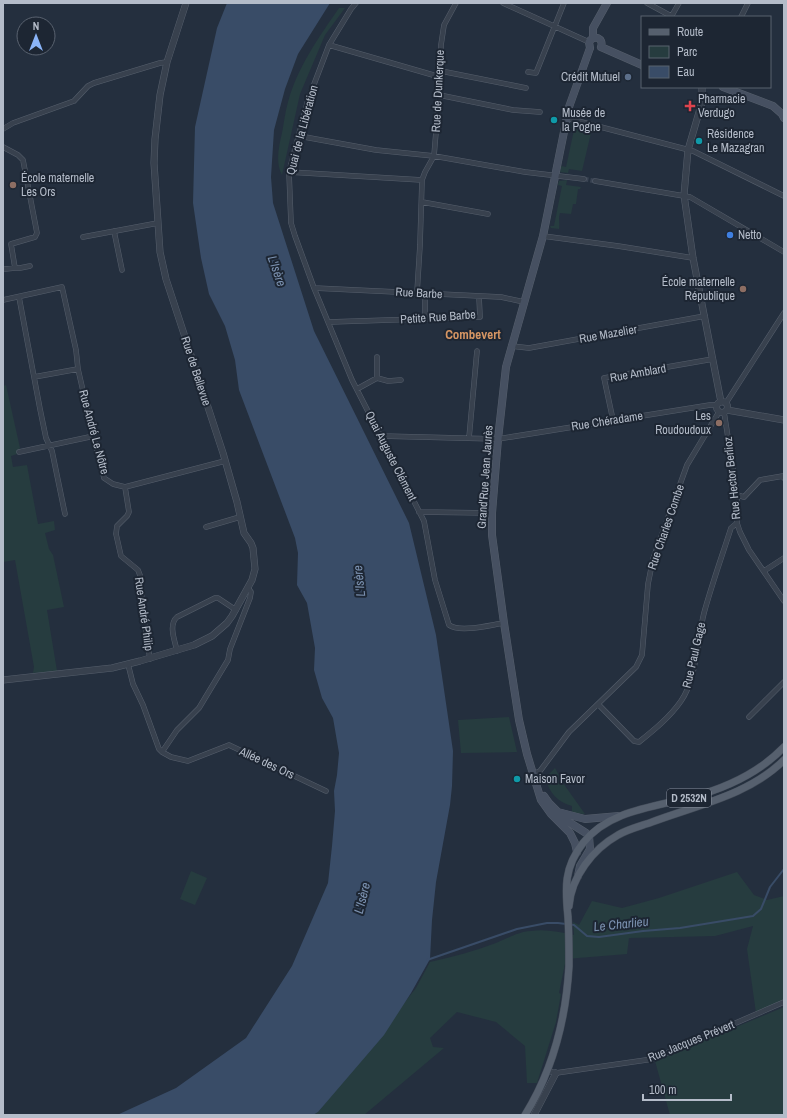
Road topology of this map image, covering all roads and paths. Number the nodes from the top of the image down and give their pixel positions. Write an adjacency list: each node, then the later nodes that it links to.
1 (186, 3): 16 (street, Rue de Bellevue)
2 (356, 3): 14 (street, Quai de la Libération)
3 (456, 3): 18 (street, Rue de Dunkerque)
4 (503, 3): 12 (street)
5 (564, 3): 12 (street)
6 (607, 3): 13 (main road, Grand'Rue Jean Jaurès)
7 (647, 3): 10 (street)
8 (680, 3): 10 (street)
9 (748, 3): 11 (street)
10 (671, 16)
11 (742, 16)
12 (555, 26): 13 (street); 19 (street)
13 (591, 42): 15 (main road); 15 (main road); 27 (main road, Grand'Rue Jean Jaurès)
14 (329, 45): 20 (street); 29 (street, Quai de la Libération)
15 (601, 47): 17 (main road)
16 (166, 62): 28 (street); 42 (street, Rue de Bellevue)
17 (641, 65)
18 (441, 71): 20 (street, Rue de Dunkerque); 21 (street)
19 (528, 72)
20 (440, 77): 24 (street, Rue de Dunkerque)
21 (526, 88)
22 (702, 88): 31 (street)
23 (726, 88): 25 (main road)
24 (439, 95): 26 (street); 32 (street, Rue de Dunkerque)
25 (783, 111)
26 (540, 112)
27 (566, 118): 31 (street); 34 (main road, Grand'Rue Jean Jaurès)
28 (3, 129)
29 (298, 136): 32 (street); 33 (street, Quai de la Libération)
30 (3, 147): 49 (street)
31 (688, 150): 38 (street); 39 (street)
32 (434, 156): 34 (street); 36 (street, Rue de Dunkerque)
33 (289, 172): 36 (street); 52 (street, Quai de la Libération)
34 (554, 175): 35 (street); 44 (main road, Grand'Rue Jean Jaurès)
35 (584, 179)
36 (422, 180): 40 (street)
37 (595, 181): 38 (street)
38 (684, 195): 46 (street); 47 (street)
39 (784, 196)
40 (422, 202): 41 (street); 53 (street)
41 (488, 214)
42 (158, 223): 43 (street); 81 (street, Rue de Bellevue)
43 (114, 231): 45 (street); 51 (street)
44 (543, 236): 47 (street); 58 (main road, Grand'Rue Jean Jaurès)
45 (83, 237)
46 (784, 252)
47 (693, 258): 60 (street)
48 (30, 266): 49 (street)
49 (15, 268): 50 (street)
50 (5, 269)
51 (122, 270)
52 (314, 288): 53 (street, Rue Barbe); 62 (street, Quai Auguste Clément)
53 (417, 293): 54 (street, Rue Barbe)
54 (425, 293): 55 (street, Rue Barbe); 61 (street)
55 (479, 296): 58 (street, Rue Barbe); 61 (street, Petite Rue Barbe)
56 (19, 297): 57 (street); 67 (street, Rue André Le Nôtre); 68 (street)
57 (3, 300)
58 (524, 302): 63 (main road, Grand'Rue Jean Jaurès)
59 (784, 313): 72 (street, Rue Charles Combe)
60 (705, 316): 63 (street, Rue Mazelier); 66 (street)
61 (425, 319): 62 (street, Petite Rue Barbe)
62 (329, 322): 71 (street, Quai Auguste Clément)
63 (511, 346): 78 (main road, Grand'Rue Jean Jaurès)
64 (477, 351): 77 (street)
65 (377, 358): 69 (street)
66 (713, 359): 72 (street); 73 (street, Rue Amblard)
67 (78, 369): 68 (street); 75 (street, Rue André Le Nôtre)
68 (34, 378): 79 (street)
69 (378, 378): 70 (street); 71 (street)
70 (401, 380)
71 (357, 389): 76 (street, Quai Auguste Clément)
72 (722, 407): 73 (street, Rue Chéradame); 74 (street); 84 (street, Rue Hector Berlioz); 102 (street, Rue Charles Combe)
73 (613, 420): 78 (street, Rue Chéradame)
74 (784, 420)
75 (94, 436): 79 (street); 83 (street, Rue André Le Nôtre)
76 (381, 436): 77 (street, Rue Chéradame); 85 (street, Quai Auguste Clément)
77 (469, 438): 78 (street, Rue Chéradame)
78 (498, 439): 86 (main road, Grand'Rue Jean Jaurès)
79 (49, 445): 80 (street); 87 (street)
80 (19, 452)
81 (225, 461): 83 (street); 88 (street, Rue de Bellevue)
82 (784, 478): 84 (street)
83 (126, 487): 98 (street, Rue André Philip)
84 (737, 495): 89 (street, Rue Hector Berlioz)
85 (419, 512): 86 (street); 96 (street, Quai Auguste Clément)
86 (492, 513): 96 (main road, Grand'Rue Jean Jaurès)
87 (64, 514)
88 (240, 517): 90 (street); 93 (street, Rue de Bellevue)
89 (736, 523): 92 (street, Rue Hector Berlioz); 102 (street, Rue Paul Gage)
90 (206, 526)
91 (784, 558): 92 (street)
92 (764, 571): 94 (street, Rue Hector Berlioz)
93 (248, 588): 95 (street, Rue de Bellevue); 105 (street)
94 (784, 601)
95 (236, 610): 97 (street, Rue de Bellevue); 97 (street)
96 (504, 624): 107 (main road, Grand'Rue Jean Jaurès)
97 (177, 651): 98 (street, Rue de Bellevue)
98 (150, 658): 99 (street, Rue de Bellevue)
99 (128, 664): 100 (street, Rue de Bellevue); 105 (street)
100 (3, 680)
101 (784, 682): 103 (street)
102 (598, 704): 107 (street, Rue Charles Combe)
103 (749, 717)
104 (784, 747): 111 (main road, D 2532N)
105 (162, 752): 109 (street, Allée des Ors)
106 (784, 760): 114 (main road, D 2532N)
107 (533, 774): 108 (main road, Grand'Rue Jean Jaurès)
108 (536, 783): 110 (main road); 113 (main road)
109 (326, 791)
110 (557, 811): 111 (main road); 112 (main road)
111 (621, 816): 112 (main road, D 2532N)
112 (589, 836): 113 (main road, D 2532N); 114 (main road, D 2532N)
113 (577, 852): 115 (main road, D 2532N)
114 (578, 878): 115 (main road, D 2532N)
115 (568, 918): 117 (main road, D 2532N)
116 (784, 1002): 118 (street, Rue Jacques Prévert)
117 (548, 1071): 118 (street, Rue Jacques Prévert); 119 (main road, D 2532N)
118 (556, 1074): 120 (street)
119 (525, 1115)
120 (534, 1115)

